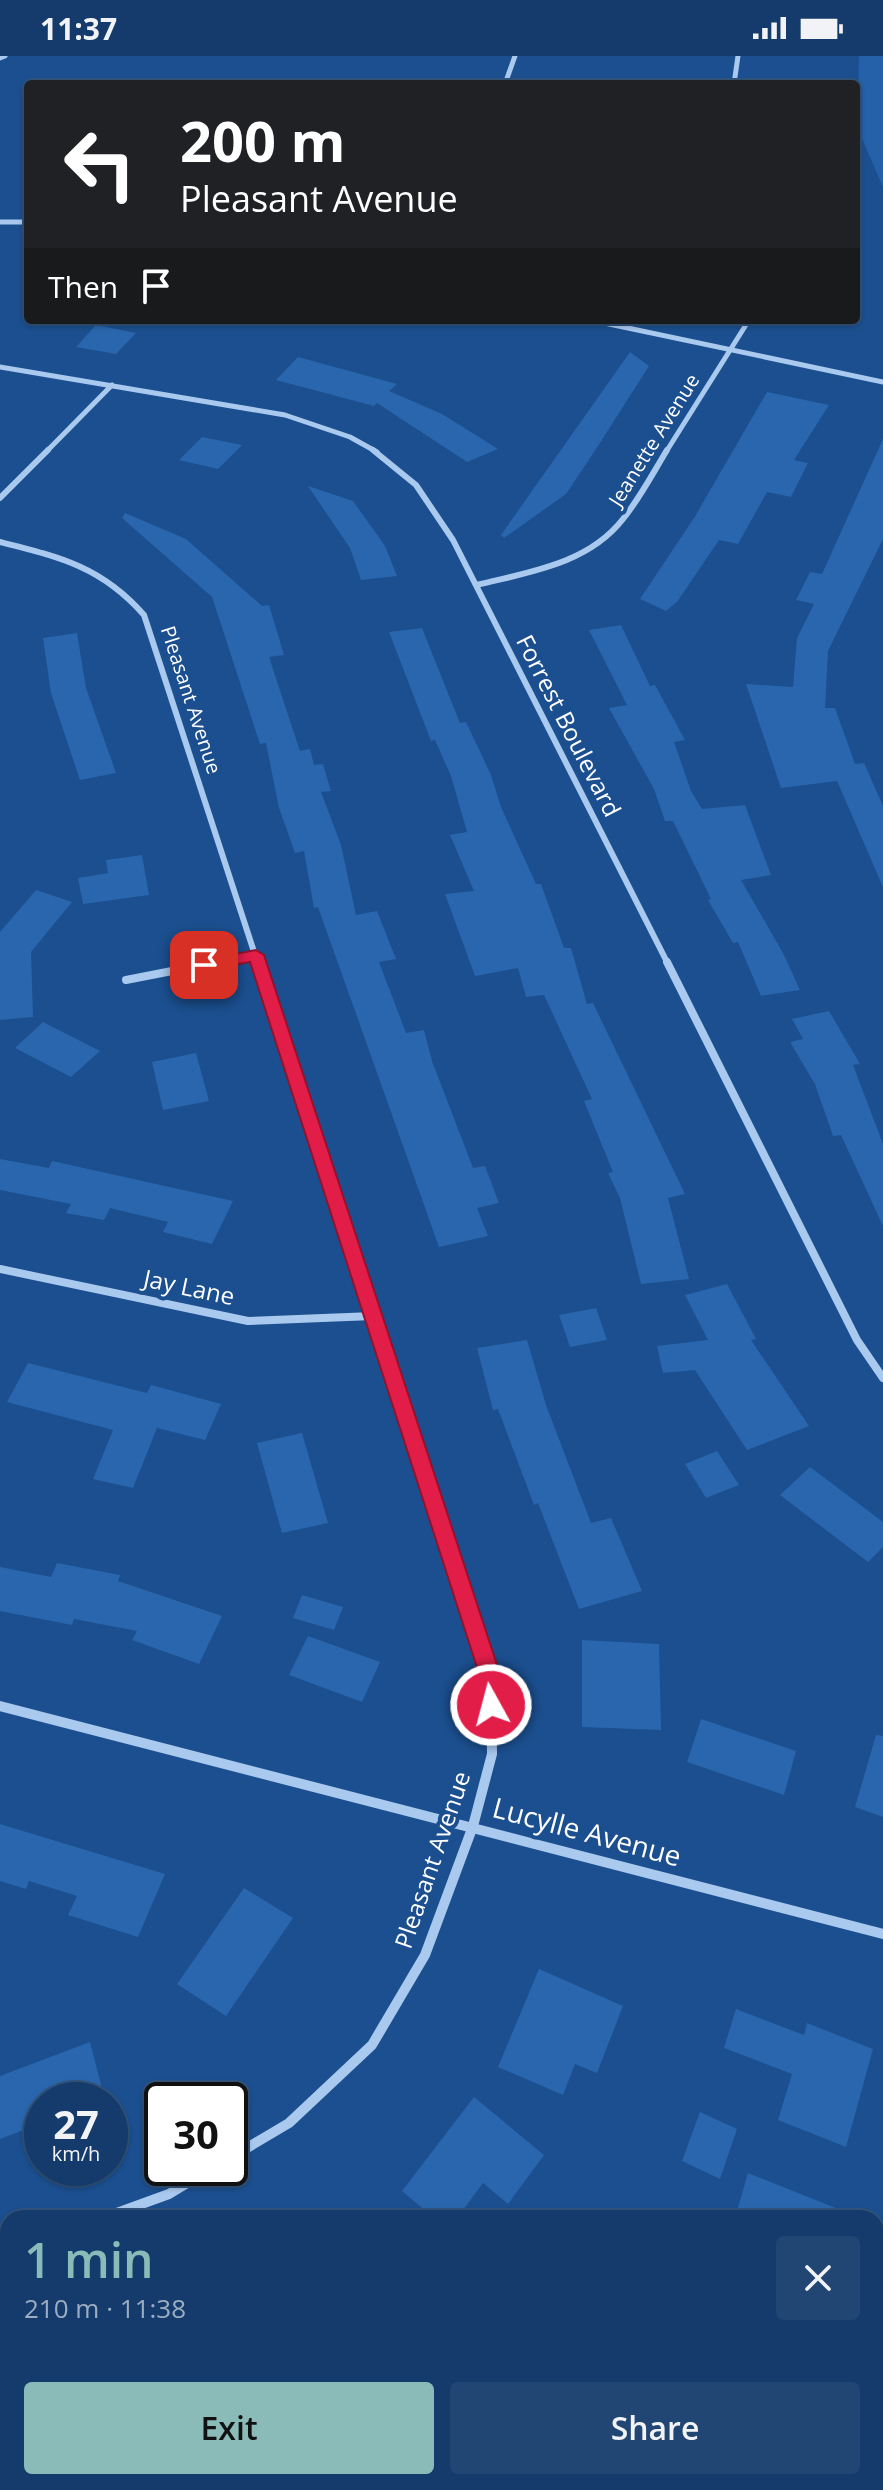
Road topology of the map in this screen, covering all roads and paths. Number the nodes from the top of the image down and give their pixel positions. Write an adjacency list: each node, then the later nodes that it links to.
1 (515, 56): 3 (street)
2 (738, 56): 4 (street)
3 (506, 80)
4 (735, 80)
5 (0, 222): 6 (street)
6 (24, 222)
7 (608, 324): 9 (street)
8 (746, 324): 9 (street, Jeanette Avenue)
9 (728, 350): 11 (street); 15 (street, Jeanette Avenue)
10 (0, 367): 12 (street, Forrest Boulevard)
11 (883, 382)
12 (112, 385): 13 (street); 15 (street, Forrest Boulevard)
13 (0, 498)
14 (0, 542): 16 (street, Pleasant Avenue)
15 (477, 585): 20 (street, Forrest Boulevard)
16 (256, 955): 17 (street); 19 (street, Pleasant Avenue)
17 (126, 980)
18 (0, 1269): 19 (street, Jay Lane)
19 (373, 1316): 22 (street, Pleasant Avenue)
20 (883, 1378)
21 (0, 1706): 22 (street, Lucylle Avenue)
22 (473, 1826): 23 (street, Lucylle Avenue); 24 (street, Pleasant Avenue)
23 (883, 1934)
24 (248, 2147)
25 (182, 2186): 26 (street)
26 (125, 2210)

